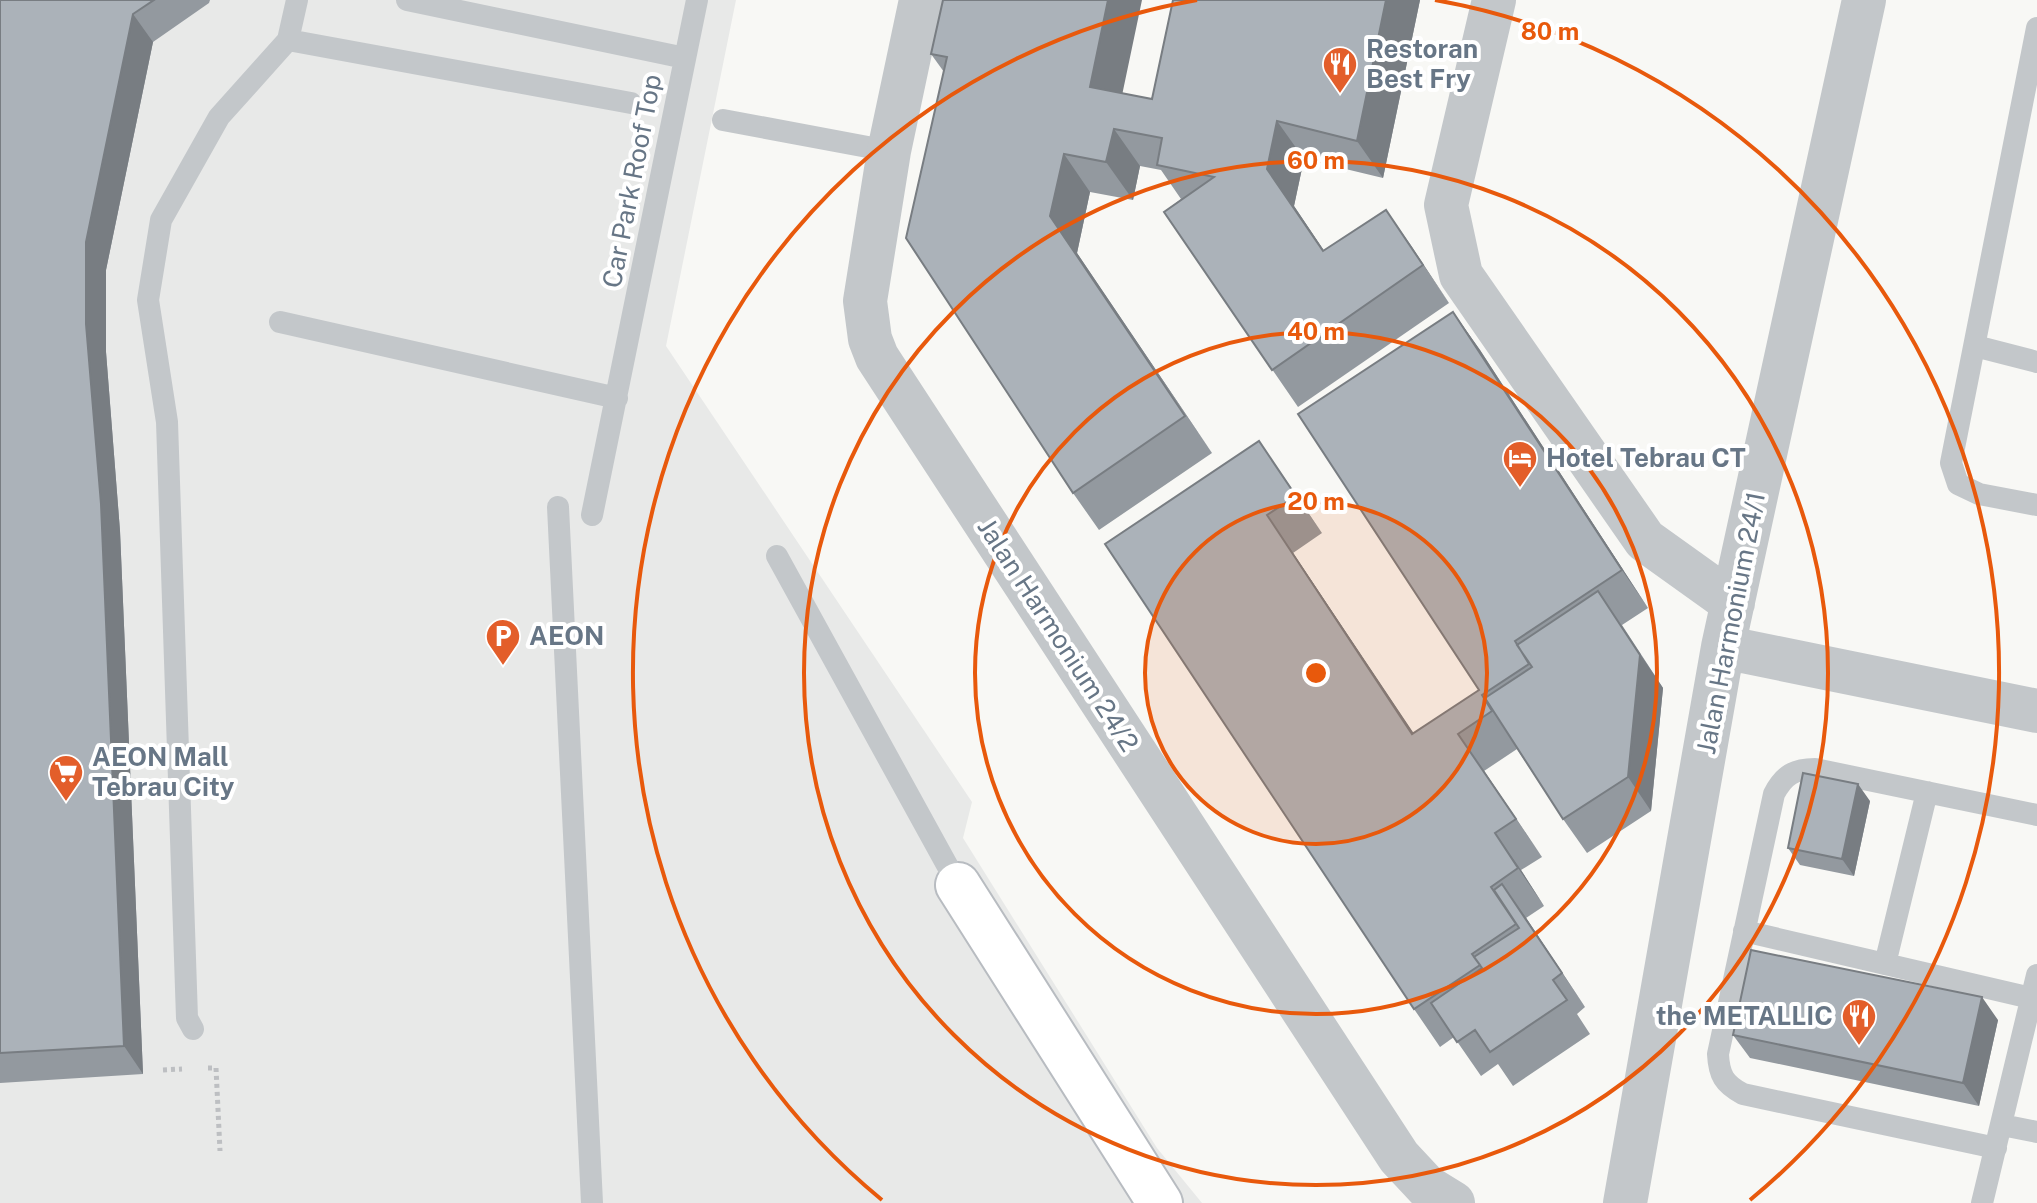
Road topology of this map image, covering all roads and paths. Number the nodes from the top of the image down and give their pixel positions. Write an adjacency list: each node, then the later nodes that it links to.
1 (297, 0): 8 (lane)
2 (407, 0): 9 (lane)
3 (697, 0): 9 (lane, Car Park Roof Top)
4 (921, 0): 12 (street, Jalan Harmonium 24/2)
5 (1494, 0): 21 (street)
6 (1864, 0): 21 (street, Jalan Harmonium 24/1)
7 (2037, 28): 14 (lane)
8 (288, 40): 10 (lane); 31 (lane)
9 (685, 58): 16 (lane, Car Park Roof Top)
10 (631, 103)
11 (723, 120): 12 (lane)
12 (889, 151): 41 (street, Jalan Harmonium 24/2)
13 (280, 322): 16 (lane)
14 (1975, 346): 15 (lane); 17 (lane)
15 (2037, 362)
16 (617, 398): 19 (lane, Car Park Roof Top)
17 (2037, 505)
18 (558, 507): 39 (lane)
19 (592, 515)
20 (777, 556): 26 (lane)
21 (1733, 603): 22 (street, Jalan Harmonium 24/1)
22 (1723, 647): 23 (street); 42 (street, Jalan Harmonium 24/1)
23 (2037, 711)
24 (1927, 792): 25 (lane); 27 (lane); 28 (lane)
25 (2037, 815)
26 (958, 885): 40 (main road)
27 (1744, 931): 28 (lane); 37 (lane)
28 (1885, 964): 30 (lane)
29 (2037, 975): 30 (lane)
30 (2031, 998): 35 (lane)
31 (193, 1029)
32 (203, 1068): 38 (path)
33 (189, 1069): 34 (path)
34 (163, 1070)
35 (2002, 1125): 36 (lane); 37 (lane)
36 (2037, 1132)
37 (1996, 1148): 43 (lane)
38 (220, 1151)
39 (592, 1203)
40 (1160, 1203)
41 (1453, 1203)
42 (1625, 1203)
43 (1982, 1203)

